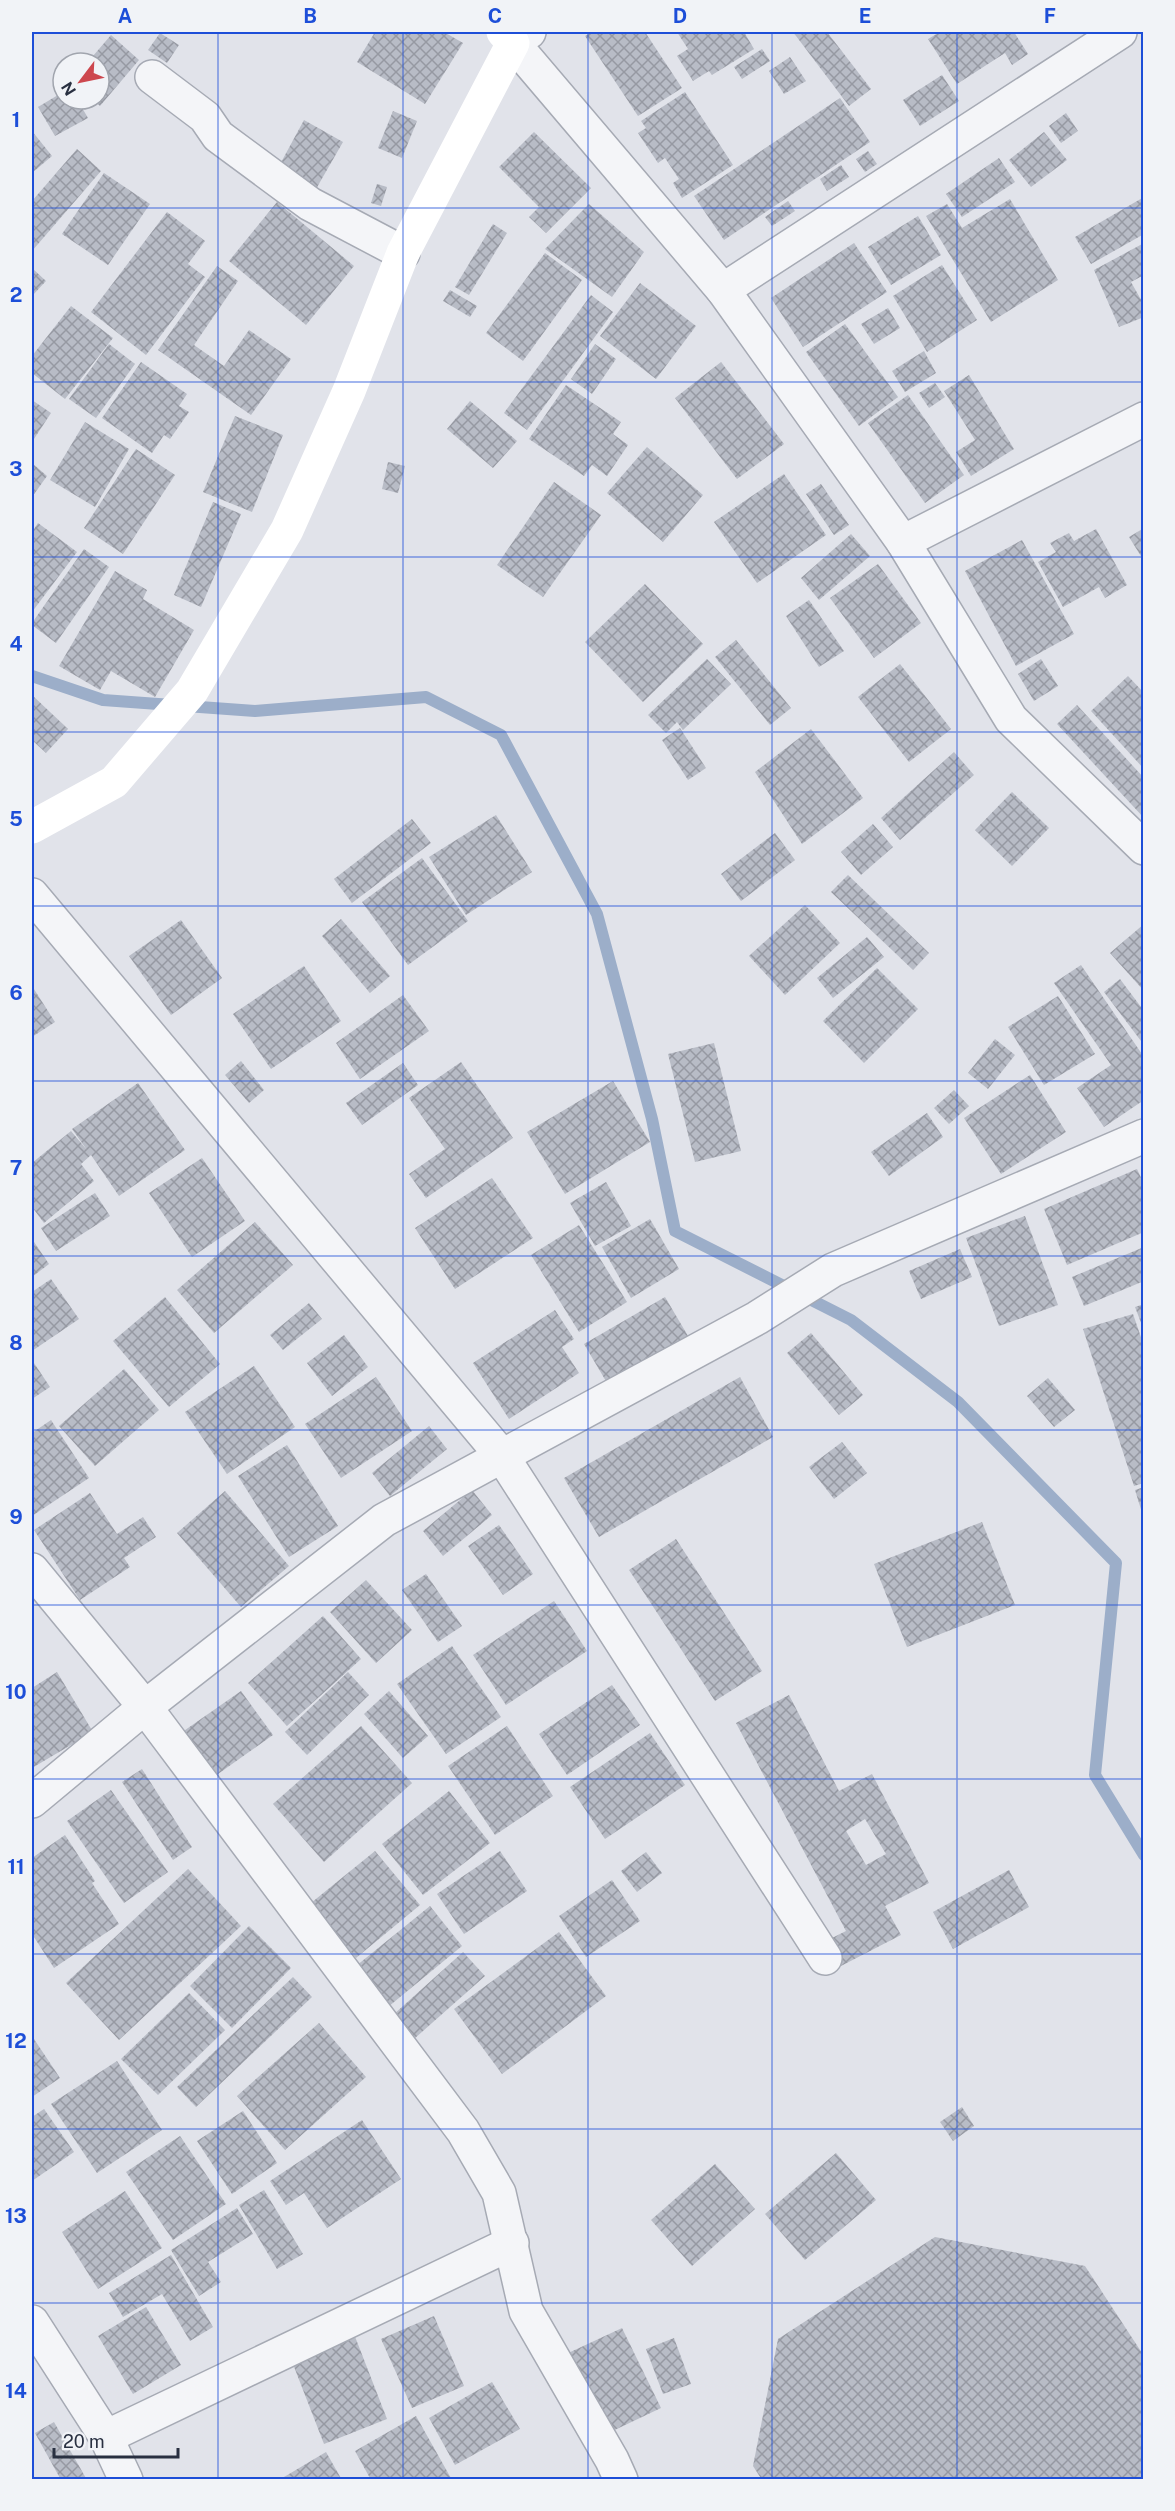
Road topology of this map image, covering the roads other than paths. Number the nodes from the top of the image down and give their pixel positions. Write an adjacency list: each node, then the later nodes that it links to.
1 (1120, 32): 5 (street)
2 (515, 35): 4 (street); 5 (street)
3 (152, 77): 4 (street)
4 (403, 253): 8 (street)
5 (723, 290): 7 (street)
6 (1143, 419): 7 (street)
7 (903, 542): 9 (street)
8 (32, 827)
9 (1143, 848)
10 (32, 895): 12 (street)
11 (1143, 1136): 12 (street)
12 (502, 1456): 14 (street); 16 (street)
13 (32, 1570): 14 (street)
14 (145, 1707): 15 (street); 17 (street)
15 (32, 1801)
16 (825, 1958)
17 (512, 2243): 19 (street); 21 (street)
18 (32, 2322): 19 (street)
19 (106, 2437): 20 (street)
20 (126, 2480)
21 (621, 2480)

